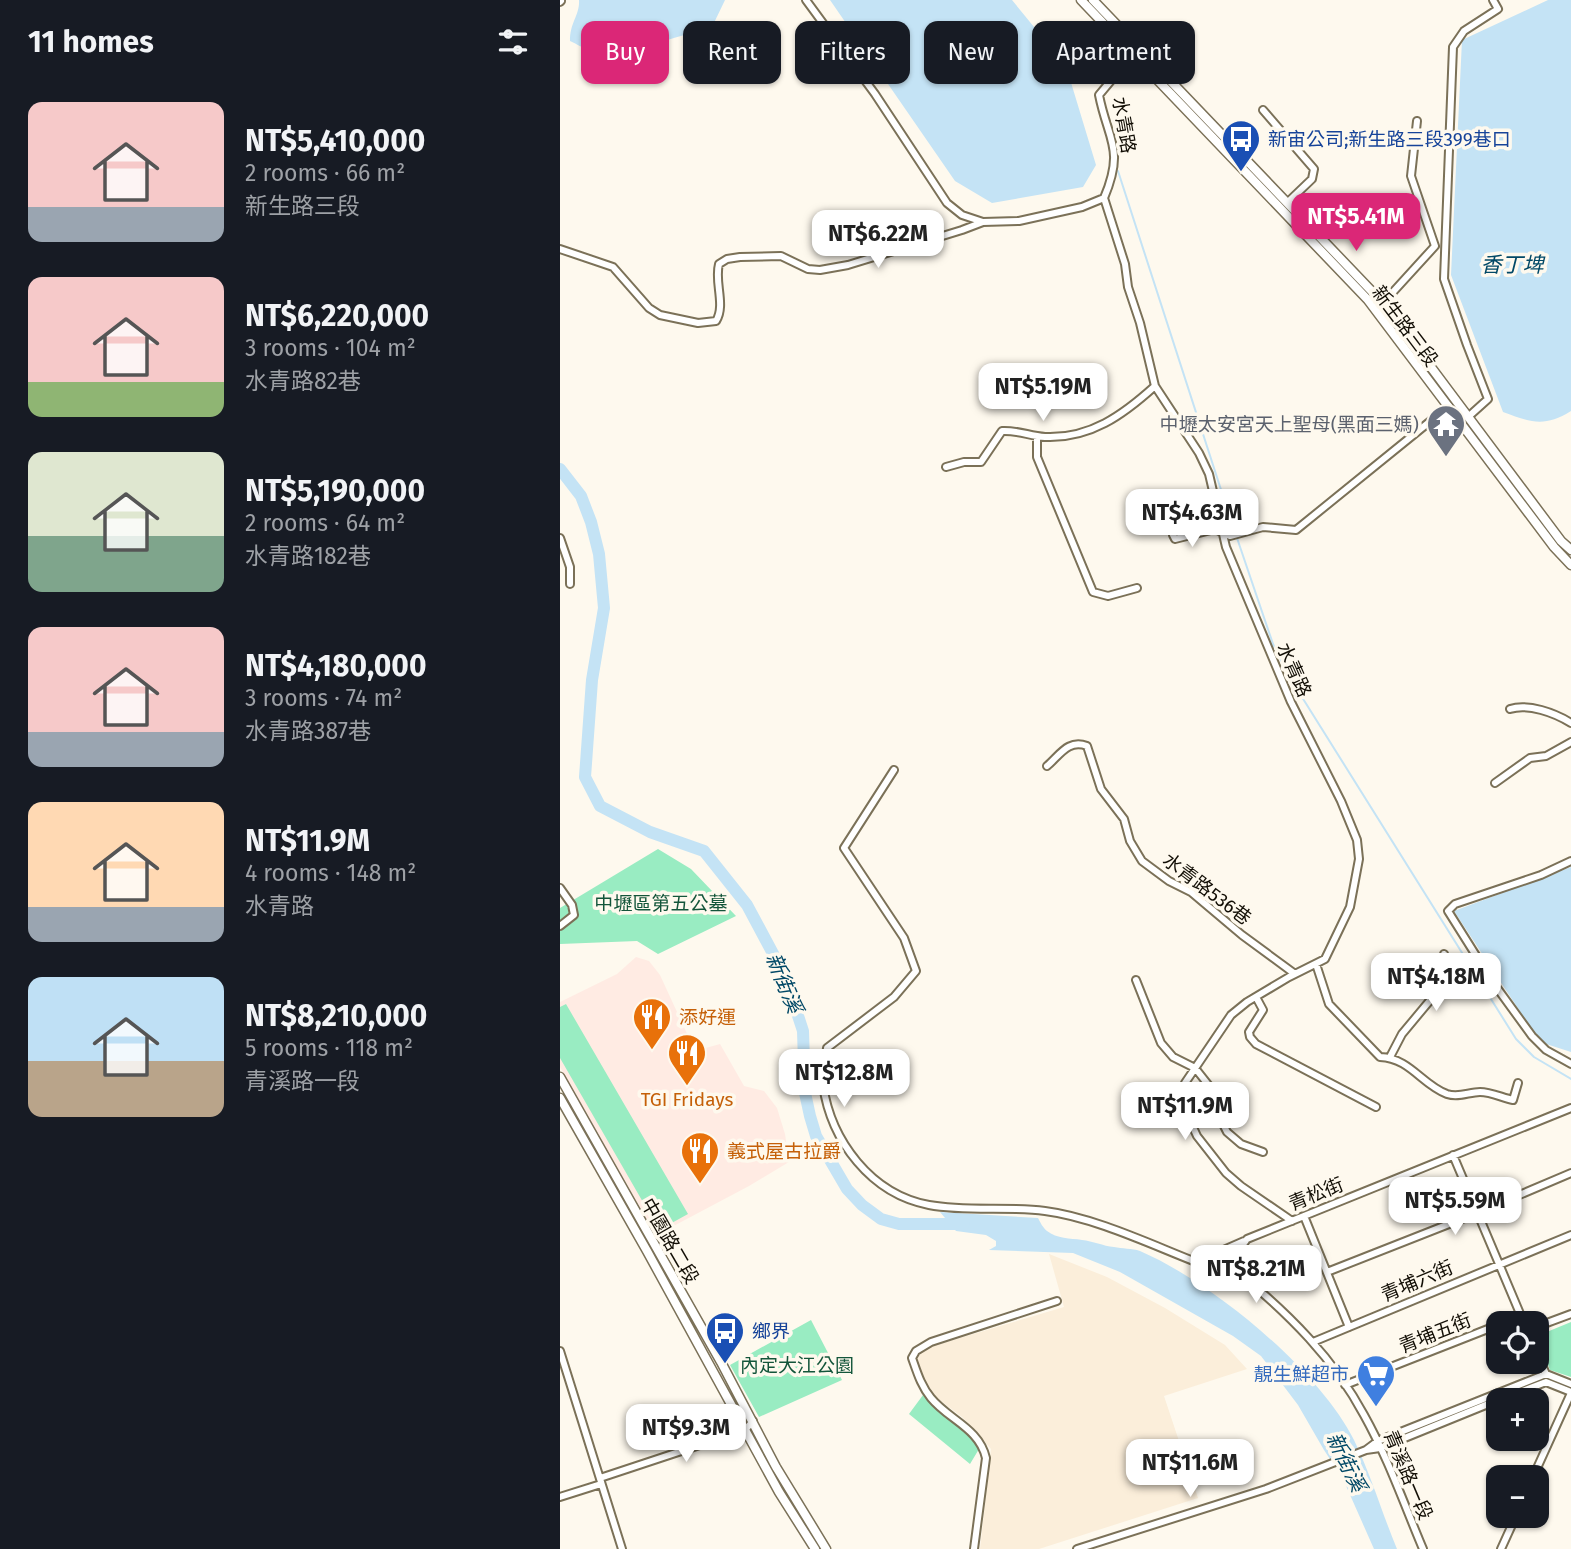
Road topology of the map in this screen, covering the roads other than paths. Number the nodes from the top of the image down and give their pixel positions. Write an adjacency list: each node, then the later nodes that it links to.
1 (806, 0): 14 (street)
2 (1080, 0): 5 (main road, 新生路三段)
3 (1093, 0): 6 (main road, 新生路三段)
4 (1493, 0): 20 (street)
5 (1103, 21)
6 (1111, 21)
7 (1108, 84): 12 (street, 水青路)
8 (1167, 84): 19 (main road, 新生路三段)
9 (1169, 84): 13 (main road, 新生路三段)
10 (1263, 110): 13 (street)
11 (1417, 121): 16 (street)
12 (1104, 198): 14 (street); 17 (street, 水青路)
13 (1289, 202): 16 (main road, 新生路三段)
14 (983, 222): 15 (street)
15 (560, 249)
16 (1382, 303): 18 (main road, 新生路三段)
17 (1155, 386): 21 (street); 23 (street, 水青路)
18 (1455, 401): 19 (street); 20 (main road, 新生路三段)
19 (1447, 407): 23 (street); 27 (main road, 新生路三段)
20 (1468, 417): 26 (main road, 新生路三段)
21 (1037, 437): 22 (street); 29 (street)
22 (946, 467)
23 (1221, 532): 24 (street); 40 (street, 水青路)
24 (1173, 535)
25 (560, 538): 28 (street)
26 (1571, 550)
27 (1571, 565)
28 (570, 584)
29 (1137, 588)
30 (1510, 709): 31 (street)
31 (1571, 723)
32 (1571, 741): 35 (street)
33 (1047, 766): 41 (street, 水青路536巷)
34 (894, 770): 61 (street)
35 (1495, 783)
36 (1571, 861): 45 (street)
37 (560, 888): 38 (street)
38 (560, 926)
39 (1444, 954): 44 (street)
40 (1316, 964): 41 (street, 水青路); 44 (street)
41 (1295, 974): 43 (street, 水青路)
42 (1136, 980): 46 (street)
43 (1256, 997): 46 (street, 水青路); 50 (street)
44 (1390, 1058): 48 (street)
45 (1571, 1064)
46 (1195, 1068): 52 (street); 57 (street, 水青路)
47 (560, 1077): 79 (main road, 中園路二段)
48 (1518, 1083)
49 (560, 1098): 80 (main road, 中園路二段)
50 (1376, 1107)
51 (1571, 1108): 53 (street, 青松街)
52 (1263, 1152)
53 (1454, 1155): 55 (street); 56 (street, 青松街)
54 (1571, 1173): 55 (street)
55 (1477, 1213): 62 (street); 63 (street)
56 (1304, 1216): 57 (street, 青松街); 63 (street)
57 (1292, 1221): 59 (street, 青松街)
58 (1571, 1235): 62 (street, 青埔六街)
59 (1246, 1241): 60 (street, 青松街); 61 (street)
60 (1235, 1255): 71 (street, 青溪路一段)
61 (1196, 1262): 64 (street)
62 (1499, 1264): 66 (street); 69 (street, 青埔六街)
63 (1327, 1272): 69 (street)
64 (1210, 1273)
65 (1057, 1301): 89 (street)
66 (1518, 1311)
67 (1571, 1314): 68 (street)
68 (1549, 1322)
69 (1349, 1327): 71 (street, 青埔六街)
70 (1486, 1330): 75 (street, 青埔五街)
71 (1313, 1342): 75 (street, 青溪路一段)
72 (560, 1351): 83 (street)
73 (1546, 1374): 74 (street); 81 (street)
74 (1571, 1384)
75 (1345, 1385): 81 (street, 青溪路一段)
76 (1530, 1388): 77 (street)
77 (1571, 1392): 82 (street)
78 (1486, 1405): 81 (street)
79 (753, 1421): 80 (street); 88 (main road, 中園路二段)
80 (745, 1430): 83 (street); 87 (main road, 中園路二段)
81 (1379, 1445): 90 (street); 91 (street, 青溪路一段)
82 (1538, 1465)
83 (601, 1481): 84 (street); 86 (street)
84 (560, 1497)
85 (1511, 1528): 92 (street)
86 (622, 1549)
87 (815, 1549)
88 (826, 1549)
89 (974, 1549)
90 (1077, 1549)
91 (1423, 1549)
92 (1501, 1549)

